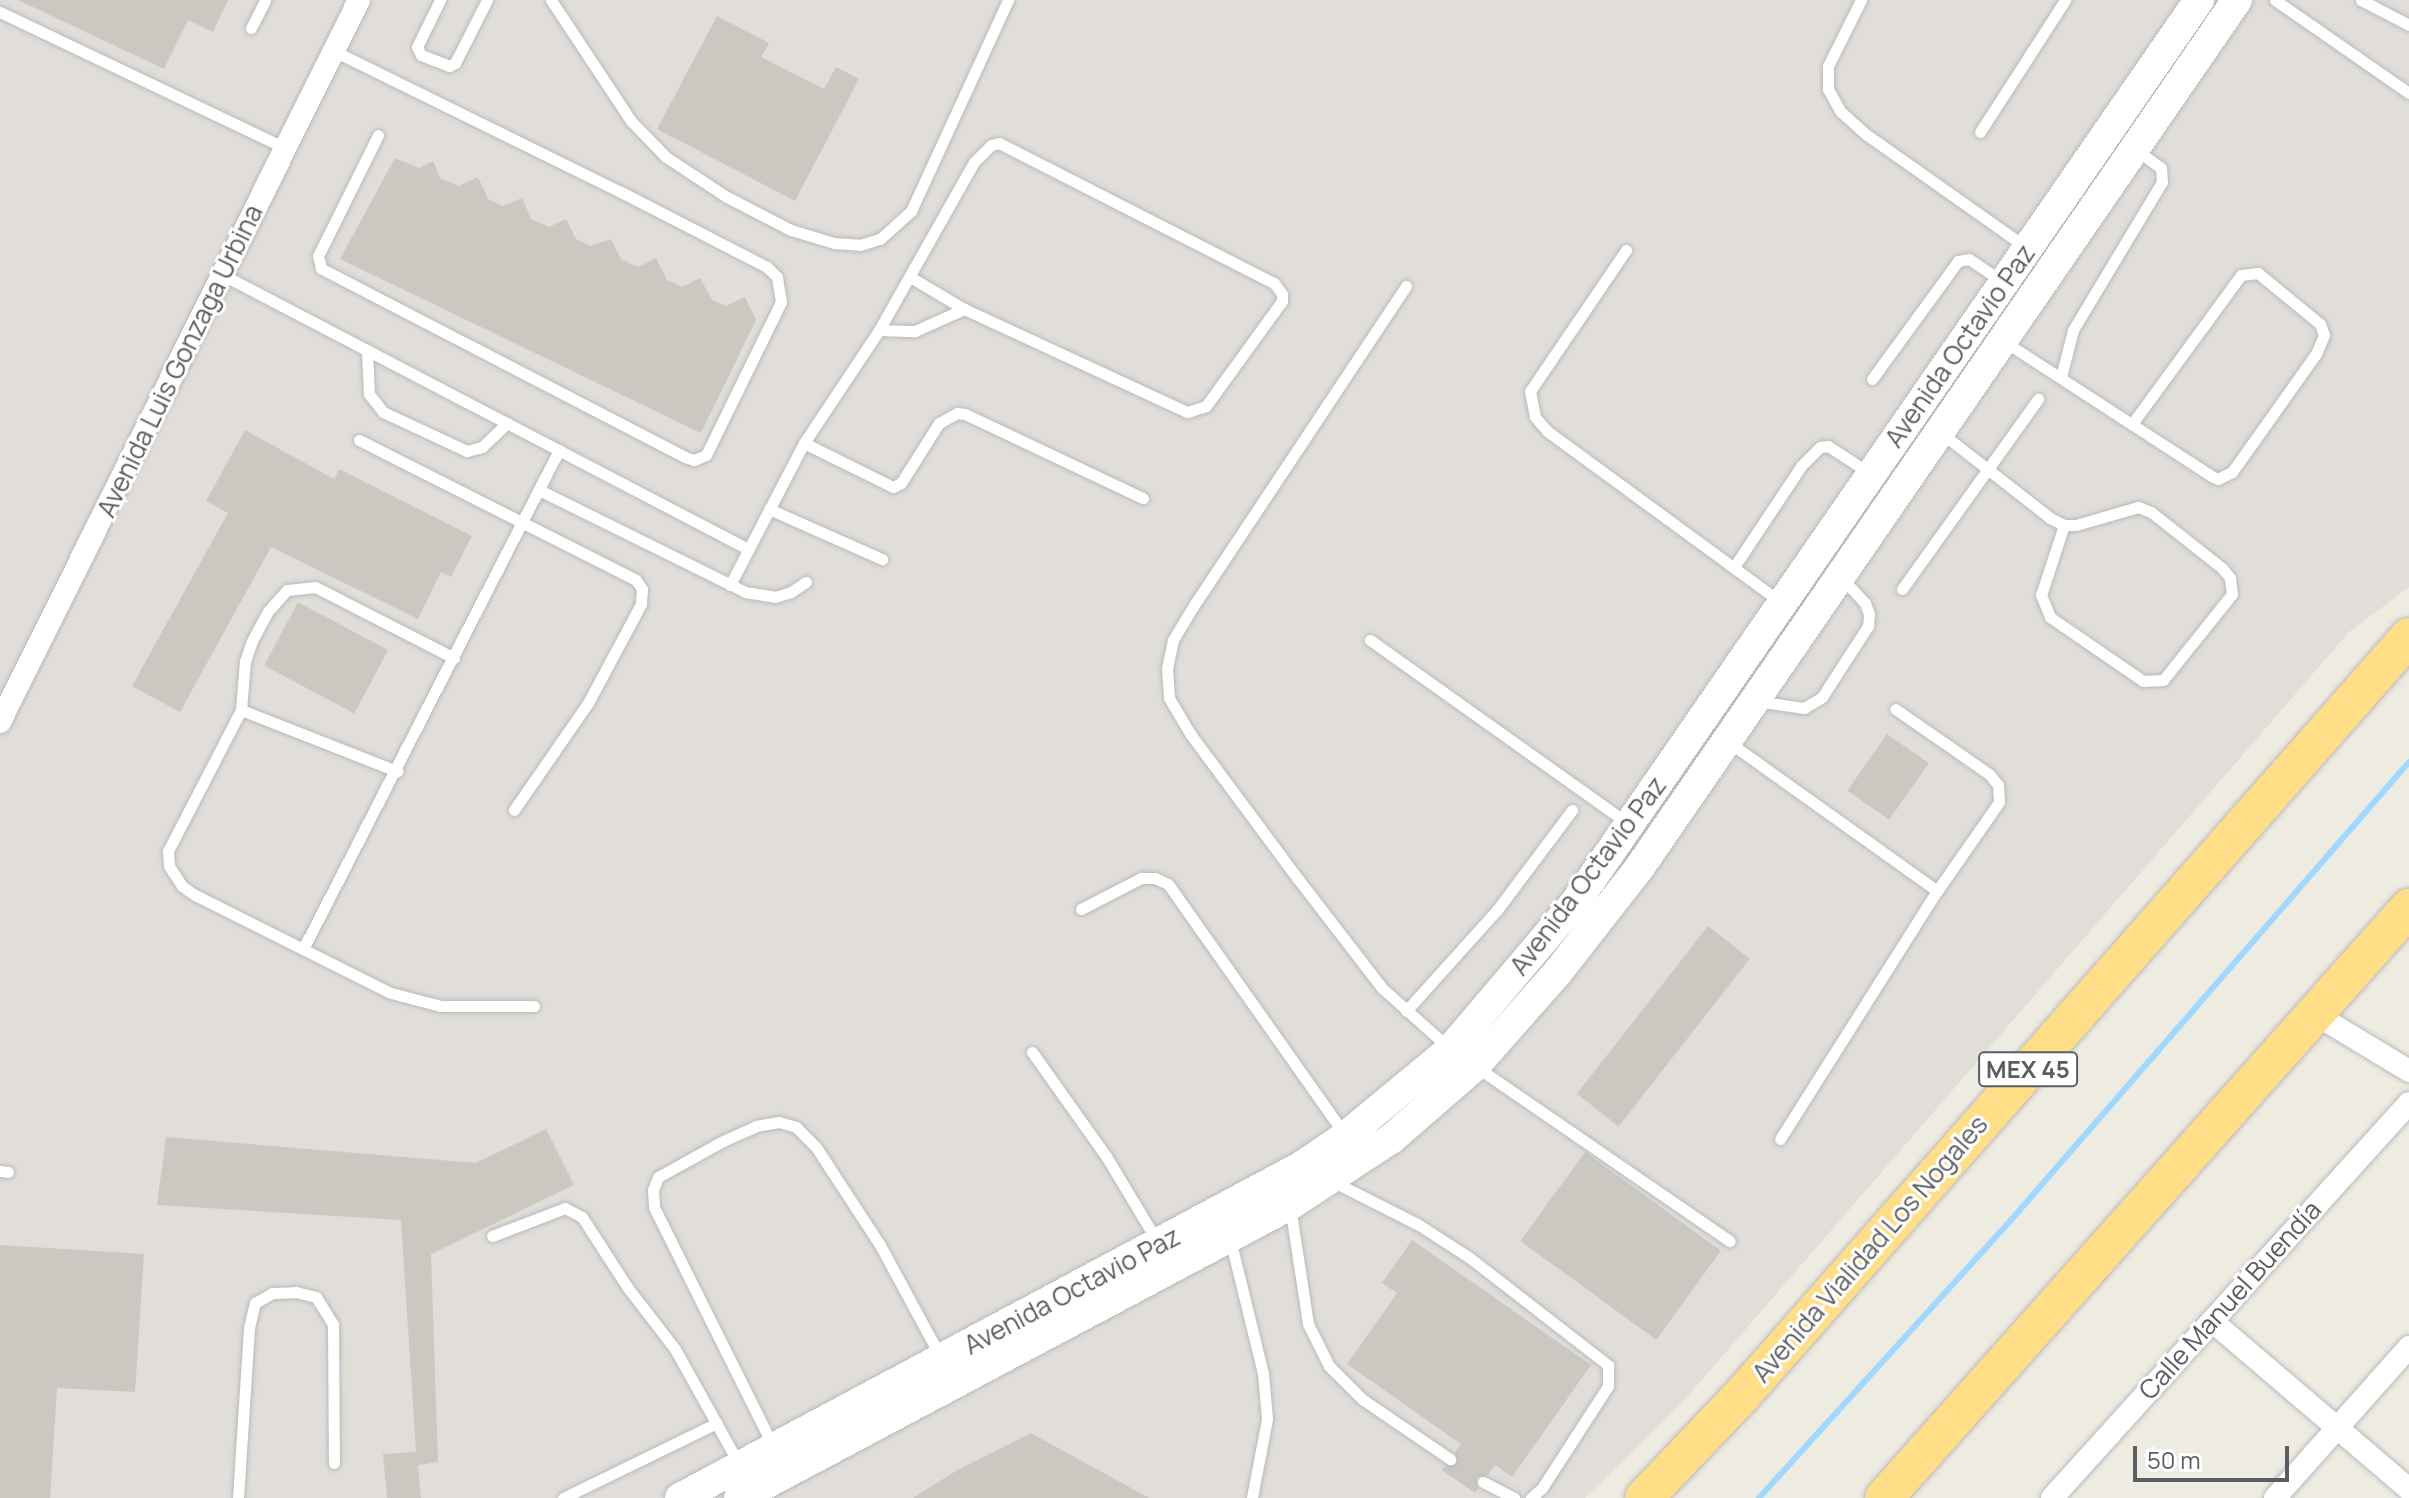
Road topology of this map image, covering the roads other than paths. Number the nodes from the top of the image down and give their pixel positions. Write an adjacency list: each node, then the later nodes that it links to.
1 (265, 0): 15 (lane)
2 (359, 0): 16 (street, Avenida Luis Gonzaga Urbina)
3 (440, 0): 4 (lane)
4 (486, 0)
5 (551, 0): 6 (lane)
6 (1008, 0)
7 (1861, 0): 22 (lane)
8 (2065, 0): 18 (lane)
9 (2199, 0): 22 (street, Avenida Octavio Paz)
10 (2237, 0): 21 (street, Avenida Octavio Paz)
11 (2275, 0): 17 (lane)
12 (2361, 0): 14 (lane)
13 (0, 12): 20 (lane)
14 (2409, 25)
15 (251, 28)
16 (334, 51): 19 (lane); 20 (street, Avenida Luis Gonzaga Urbina)
17 (2409, 93)
18 (1980, 132)
19 (378, 135)
20 (285, 148): 24 (street, Avenida Luis Gonzaga Urbina)
21 (2134, 148): 30 (street, Avenida Octavio Paz); 32 (lane)
22 (2028, 249): 26 (street, Avenida Octavio Paz)
23 (1626, 250): 50 (lane)
24 (223, 275): 31 (lane); 62 (street, Avenida Luis Gonzaga Urbina)
25 (910, 277): 28 (lane); 28 (lane); 29 (lane)
26 (2004, 282): 33 (lane); 42 (street, Avenida Octavio Paz)
27 (1406, 286): 73 (lane)
28 (964, 309): 29 (lane)
29 (879, 330): 39 (lane)
30 (2001, 340): 32 (lane); 37 (street, Avenida Octavio Paz)
31 (367, 350): 35 (lane); 35 (lane)
32 (2061, 377): 36 (lane)
33 (1872, 379)
34 (2038, 399): 41 (lane)
35 (507, 423): 40 (lane)
36 (2132, 424): 36 (lane)
37 (1939, 431): 41 (lane); 51 (street, Avenida Octavio Paz)
38 (359, 440): 46 (lane)
39 (804, 443): 44 (lane); 45 (lane)
40 (559, 450): 43 (lane); 48 (lane)
41 (1987, 469): 47 (lane); 54 (lane)
42 (1872, 475): 50 (lane); 55 (street, Avenida Octavio Paz)
43 (539, 490): 46 (lane); 53 (lane)
44 (1143, 498)
45 (769, 509): 48 (lane); 49 (lane)
46 (522, 523): 58 (lane); 65 (lane)
47 (2064, 525): 47 (lane)
48 (748, 549): 53 (lane)
49 (882, 559)
50 (1734, 567): 55 (lane)
51 (1839, 575): 59 (street, Avenida Octavio Paz); 59 (lane)
52 (806, 582): 53 (lane)
53 (730, 585)
54 (1902, 589)
55 (1783, 603): 67 (street, Avenida Octavio Paz)
56 (2409, 637): 106 (highway, Avenida Vialidad Los Nogales / MEX 45)
57 (1370, 640): 67 (lane)
58 (454, 658): 61 (lane); 64 (lane)
59 (1754, 700): 63 (street, Avenida Octavio Paz)
60 (1895, 709): 68 (lane)
61 (241, 710): 64 (lane); 71 (lane)
62 (0, 722)
63 (1726, 740): 68 (lane); 76 (street, Avenida Octavio Paz)
64 (397, 771): 71 (lane)
65 (514, 810)
66 (1572, 810): 73 (lane)
67 (1629, 824): 76 (street, Avenida Octavio Paz)
68 (1937, 891): 80 (lane)
69 (2409, 908): 74 (highway)
70 (1081, 909): 79 (lane)
71 (303, 949): 72 (lane)
72 (534, 1006)
73 (1406, 1011): 76 (lane)
74 (2315, 1014): 77 (street); 98 (highway)
75 (1032, 1052): 86 (lane)
76 (1463, 1057): 79 (street, Avenida Octavio Paz); 81 (street, Avenida Octavio Paz); 85 (lane)
77 (2409, 1071)
78 (2409, 1103): 87 (street, Calle Manuel Buendía)
79 (1346, 1136): 83 (street, Avenida Octavio Paz)
80 (1780, 1139)
81 (1331, 1180): 82 (street, Avenida Octavio Paz); 105 (lane)
82 (1290, 1205): 83 (street, Avenida Octavio Paz); 93 (lane)
83 (1226, 1224): 86 (street, Avenida Octavio Paz); 102 (street, Avenida Octavio Paz); 103 (lane)
84 (492, 1236): 90 (lane)
85 (1730, 1241)
86 (1159, 1245): 89 (street, Avenida Octavio Paz)
87 (2212, 1321): 91 (street); 107 (street, Calle Manuel Buendía)
88 (2409, 1347): 91 (street)
89 (942, 1360): 92 (street, Avenida Octavio Paz); 92 (lane)
90 (717, 1423): 95 (lane); 100 (lane)
91 (2339, 1426): 97 (street); 108 (street)
92 (774, 1448): 95 (street, Avenida Octavio Paz)
93 (1450, 1459)
94 (334, 1463): 99 (lane)
95 (740, 1466): 101 (street, Avenida Octavio Paz)
96 (1483, 1482): 104 (lane)
97 (2409, 1489)
98 (1889, 1496)
99 (238, 1498)
100 (563, 1498)
101 (680, 1498)
102 (739, 1498)
103 (1252, 1498)
104 (1514, 1498)
105 (1531, 1498)
106 (1644, 1498)
107 (2052, 1498)
108 (2275, 1498)

